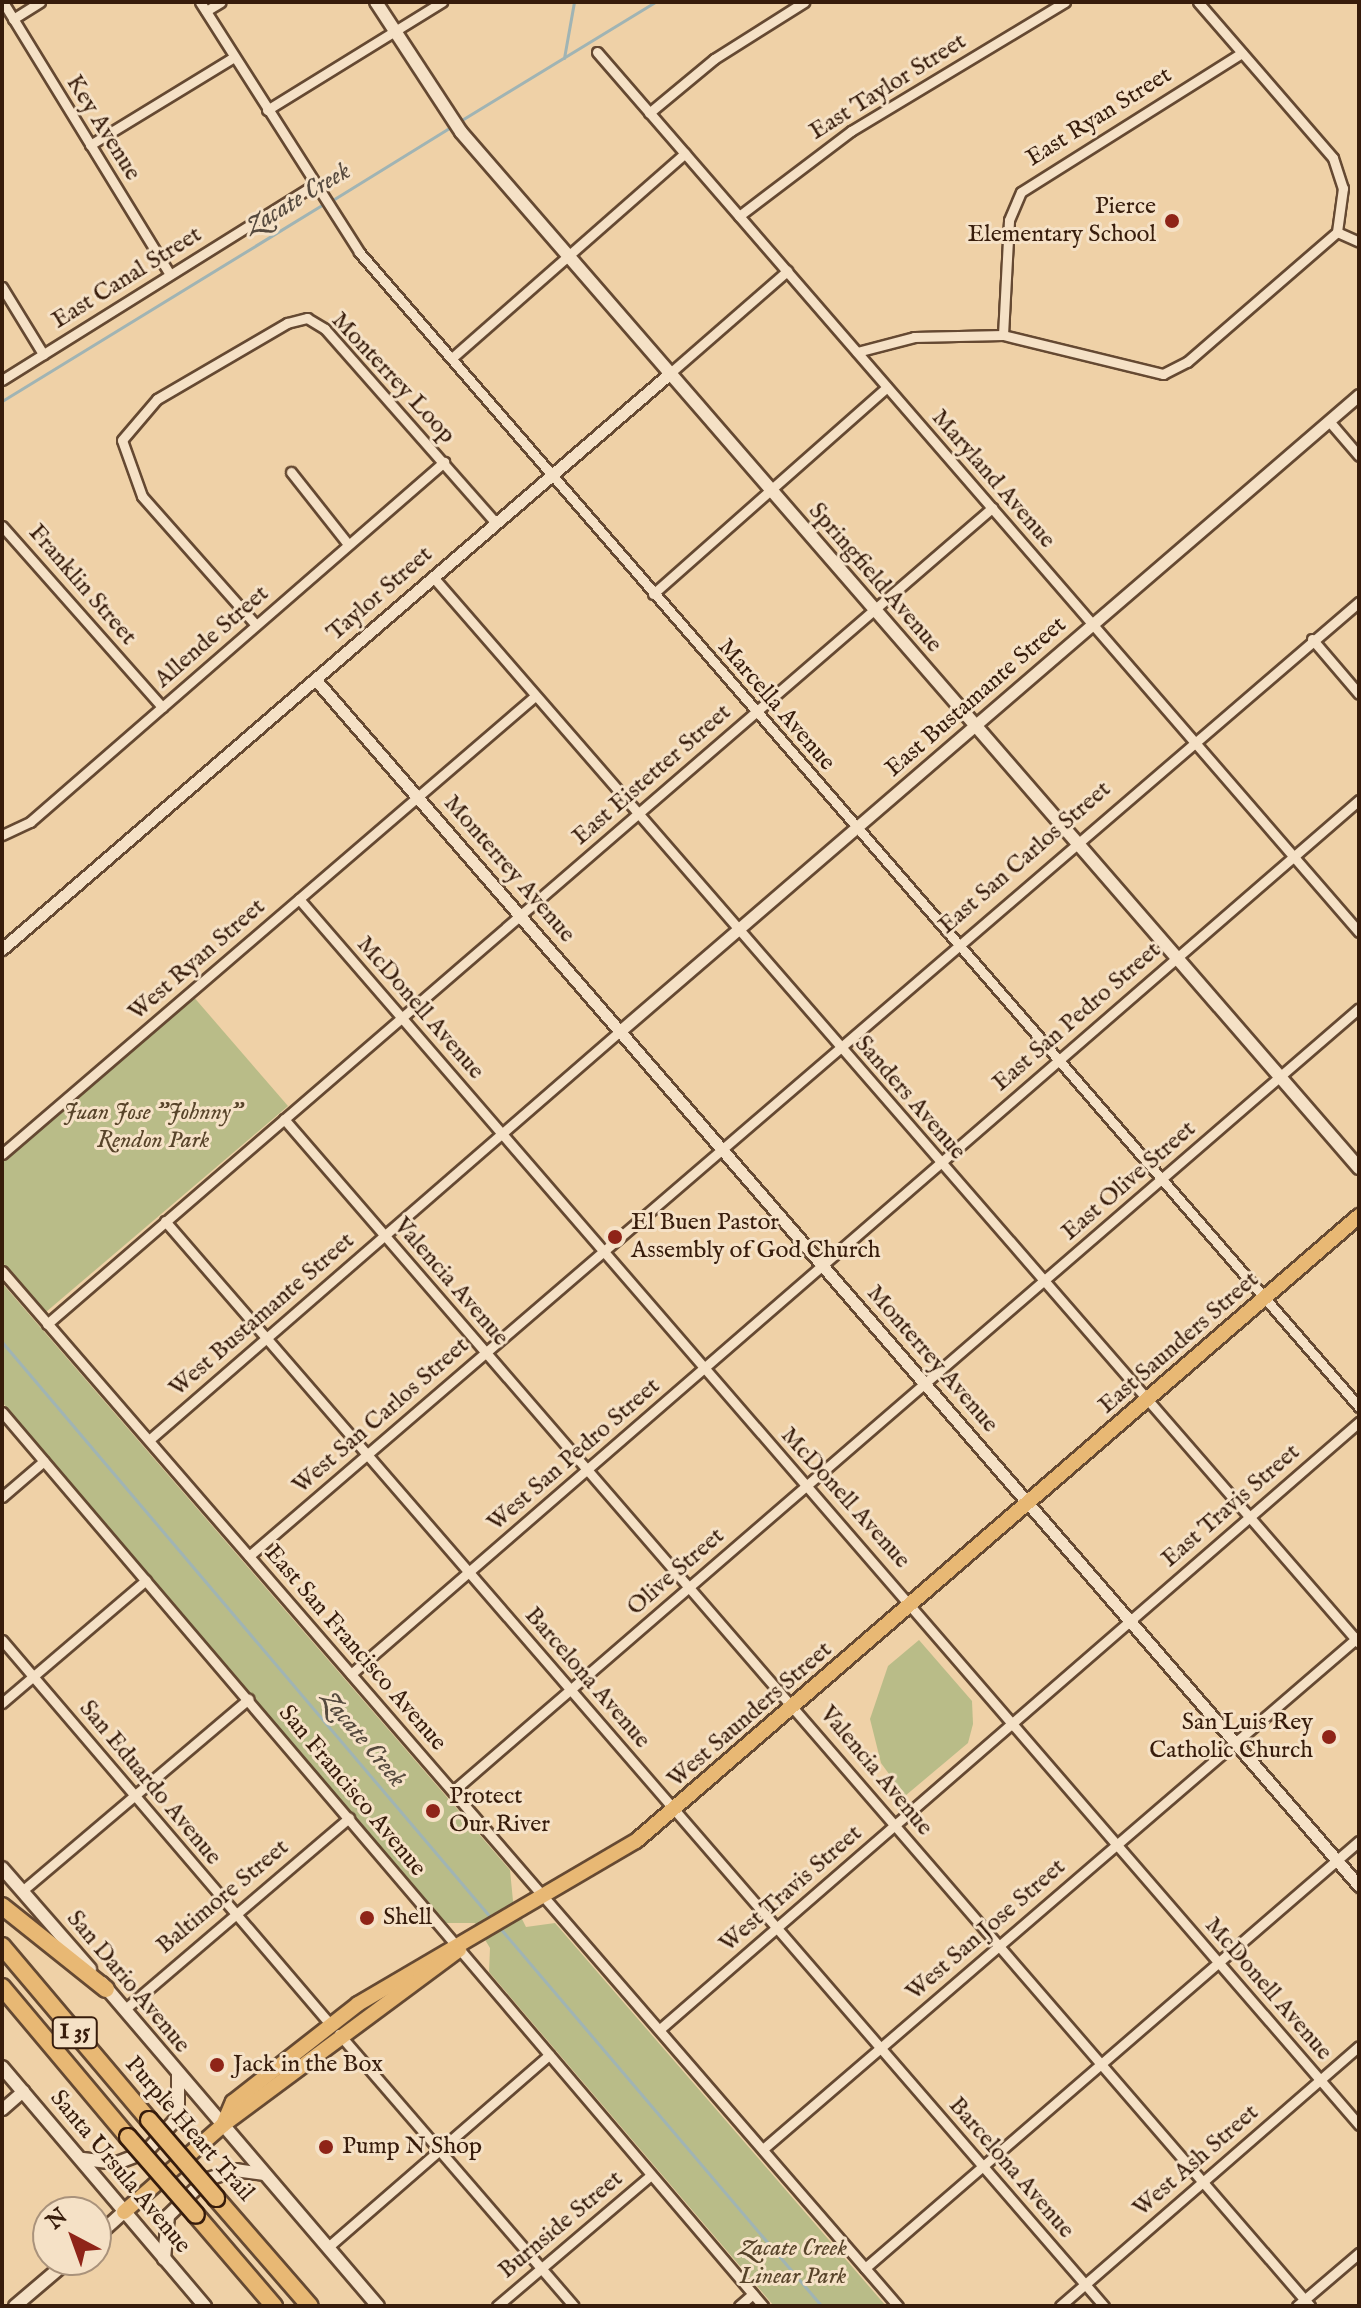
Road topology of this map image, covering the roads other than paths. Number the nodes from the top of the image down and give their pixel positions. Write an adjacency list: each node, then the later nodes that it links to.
1 (3, 2): 10 (street, Key Avenue)
2 (40, 2): 10 (street)
3 (221, 2): 9 (street)
4 (376, 2): 11 (main road, Springfield Avenue)
5 (442, 2): 11 (street)
6 (804, 2): 16 (street)
7 (1065, 2): 20 (street, East Taylor Street)
8 (1198, 2): 13 (street)
9 (203, 6): 14 (street, Marcella Avenue)
10 (13, 19): 17 (street, Key Avenue)
11 (394, 31): 15 (street); 23 (main road, Springfield Avenue)
12 (597, 52): 16 (street, Maryland Avenue)
13 (1242, 53): 21 (street); 27 (street, East Ryan Street)
14 (234, 57): 15 (street, Marcella Avenue); 17 (street)
15 (267, 110): 19 (street, Marcella Avenue)
16 (649, 113): 18 (street, Maryland Avenue)
17 (90, 145): 25 (street, Key Avenue)
18 (685, 153): 20 (street, Maryland Avenue); 23 (street)
19 (315, 190): 25 (street, East Canal Street); 30 (street, Marcella Avenue)
20 (739, 216): 24 (street, Maryland Avenue)
21 (1337, 232): 22 (street); 27 (street)
22 (1359, 242)
23 (566, 255): 30 (street); 31 (main road, Springfield Avenue)
24 (787, 271): 28 (street, Maryland Avenue); 31 (street, Taylor Street)
25 (170, 274): 29 (street, East Canal Street)
26 (2, 287): 29 (street)
27 (1003, 335): 28 (street)
28 (857, 352): 33 (street, Maryland Avenue)
29 (43, 354): 32 (street, East Canal Street)
30 (452, 358): 39 (street, Marcella Avenue)
31 (669, 374): 39 (street, Taylor Street); 40 (main road, Springfield Avenue)
32 (2, 380)
33 (887, 387): 40 (street); 41 (street, Maryland Avenue)
34 (1359, 395): 35 (street, East Bustamante Street)
35 (1329, 421): 36 (street); 50 (street, East Bustamante Street)
36 (1359, 456)
37 (444, 462): 42 (street, Monterrey Loop); 44 (street, Allende Street); 49 (street, Monterrey Loop)
38 (291, 472): 44 (street)
39 (552, 475): 42 (street, Taylor Street); 46 (street, Marcella Avenue)
40 (771, 492): 46 (street); 48 (main road, Springfield Avenue)
41 (992, 508): 48 (street, East Eistetter Street); 50 (street, Maryland Avenue)
42 (496, 523): 45 (street, Taylor Street)
43 (2, 526): 55 (street, Franklin Street)
44 (347, 543): 49 (street, Allende Street)
45 (433, 577): 52 (street, Taylor Street); 54 (street, Sanders Avenue)
46 (653, 594): 56 (street, Marcella Avenue)
47 (1359, 602): 51 (street, East San Carlos Street)
48 (873, 610): 56 (street, East Eistetter Street); 57 (main road, Springfield Avenue)
49 (256, 625): 55 (street, Allende Street)
50 (1093, 625): 57 (street, East Bustamante Street); 58 (street, Maryland Avenue)
51 (1312, 639): 53 (street); 58 (street, East San Carlos Street)
52 (315, 679): 59 (street, Monterrey Avenue); 70 (street, Taylor Street)
53 (1359, 694)
54 (535, 696): 59 (street); 61 (street, Sanders Avenue)
55 (162, 707): 63 (street, Allende Street)
56 (755, 712): 61 (street, East Eistetter Street); 62 (street, Marcella Avenue)
57 (975, 727): 62 (street, East Bustamante Street); 64 (main road, Springfield Avenue)
58 (1192, 739): 64 (street, East San Carlos Street); 65 (street, Maryland Avenue)
59 (418, 797): 66 (street, West Ryan Street); 67 (street, Monterrey Avenue)
60 (1359, 800): 65 (street, East San Pedro Street)
61 (637, 813): 67 (street, East Eistetter Street); 68 (street, Sanders Avenue)
62 (857, 829): 68 (street, East Bustamante Street); 71 (street, Marcella Avenue)
63 (2, 835)
64 (1074, 842): 71 (street, East San Carlos Street); 72 (main road, Springfield Avenue)
65 (1293, 857): 69 (street, Maryland Avenue); 72 (street, East San Pedro Street)
66 (299, 899): 74 (street, McDonell Avenue); 82 (street, West Ryan Street)
67 (519, 915): 74 (street, East Eistetter Street); 75 (street, Monterrey Avenue)
68 (738, 930): 75 (street, East Bustamante Street); 76 (street, Sanders Avenue)
69 (1359, 932)
70 (4, 943)
71 (957, 944): 76 (street, East San Carlos Street); 77 (street, Marcella Avenue)
72 (1175, 958): 77 (street, East San Pedro Street); 78 (main road, Springfield Avenue)
73 (1359, 1008): 78 (street, East Olive Street)
74 (401, 1017): 79 (street, East Eistetter Street); 80 (street, McDonell Avenue)
75 (620, 1031): 80 (street, West Bustamante Street); 81 (street, Monterrey Avenue)
76 (839, 1046): 81 (street, East San Carlos Street); 83 (street, Sanders Avenue)
77 (1058, 1060): 83 (street, East San Pedro Street); 85 (street, Marcella Avenue)
78 (1279, 1077): 84 (main road, Springfield Avenue); 85 (street, East Olive Street)
79 (284, 1119): 87 (street, East Eistetter Street); 88 (street, Valencia Avenue)
80 (502, 1134): 88 (street, West Bustamante Street); 89 (street, McDonell Avenue)
81 (721, 1149): 89 (street, West San Carlos Street); 90 (street, Monterrey Avenue)
82 (2, 1154)
83 (940, 1163): 90 (street, East San Pedro Street); 92 (street, Sanders Avenue)
84 (1359, 1168)
85 (1161, 1179): 92 (street, East Olive Street); 93 (street, Marcella Avenue)
86 (1359, 1216): 93 (main road, East Saunders Street)
87 (165, 1221): 94 (street, East Eistetter Street); 95 (street, Barcelona Avenue)
88 (384, 1236): 95 (street, West Bustamante Street); 96 (street, Valencia Avenue)
89 (603, 1251): 96 (street, West San Carlos Street); 97 (street, McDonell Avenue)
90 (823, 1266): 97 (street, West San Pedro Street); 98 (street, Monterrey Avenue)
91 (2, 1271): 94 (street, East San Francisco Avenue)
92 (1043, 1281): 98 (street, East Olive Street); 99 (street, Sanders Avenue)
93 (1265, 1297): 99 (main road, East Saunders Street); 100 (street, Marcella Avenue)
94 (47, 1324): 103 (street, East San Francisco Avenue)
95 (267, 1338): 103 (street, West Bustamante Street); 104 (street, Barcelona Avenue)
96 (485, 1353): 104 (street, West San Carlos Street); 106 (street, Valencia Avenue)
97 (705, 1368): 106 (street, West San Pedro Street); 107 (street, McDonell Avenue)
98 (924, 1384): 107 (street, Olive Street); 109 (street, Monterrey Avenue)
99 (1148, 1398): 109 (main road, East Saunders Street); 110 (street, Sanders Avenue)
100 (1359, 1407)
101 (2, 1412): 105 (street, San Francisco Avenue)
102 (1359, 1422): 110 (street, East Travis Street)
103 (149, 1440): 111 (street, East San Francisco Avenue)
104 (367, 1454): 111 (street, West San Carlos Street); 112 (street, Barcelona Avenue)
105 (44, 1461): 108 (street); 113 (street, San Francisco Avenue)
106 (587, 1470): 112 (street, West San Pedro Street); 114 (street, Valencia Avenue)
107 (806, 1485): 114 (street, Olive Street); 115 (street, McDonell Avenue)
108 (2, 1497)
109 (1028, 1503): 115 (main road, West Saunders Street); 116 (street, Monterrey Avenue)
110 (1250, 1517): 116 (street, East Travis Street); 117 (street, Sanders Avenue)
111 (249, 1556): 119 (street, East San Francisco Avenue)
112 (469, 1572): 119 (street, West San Pedro Street); 121 (street, Barcelona Avenue)
113 (146, 1580): 120 (street); 122 (street, San Francisco Avenue)
114 (689, 1587): 121 (street, Olive Street); 124 (street, Valencia Avenue)
115 (912, 1603): 124 (main road, West Saunders Street); 125 (street, McDonell Avenue)
116 (1129, 1621): 125 (street, West Travis Street); 126 (street, Monterrey Avenue)
117 (1358, 1639): 126 (street, West San Jose Street)
118 (2, 1640): 120 (street, San Eduardo Avenue)
119 (351, 1674): 127 (street, East San Francisco Avenue)
120 (33, 1677): 123 (street); 128 (street, San Eduardo Avenue)
121 (571, 1689): 127 (street, Olive Street); 129 (street, Barcelona Avenue)
122 (248, 1699): 128 (street); 130 (street, San Francisco Avenue)
123 (2, 1703)
124 (794, 1705): 129 (main road, West Saunders Street); 131 (street, Valencia Avenue)
125 (1012, 1723): 131 (street, West Travis Street); 133 (street, McDonell Avenue)
126 (1234, 1742): 133 (street, West San Jose Street); 134 (street, Monterrey Avenue)
127 (453, 1791): 138 (street, East San Francisco Avenue)
128 (134, 1796): 137 (street); 140 (street, San Eduardo Avenue)
129 (675, 1808): 138 (main road, West Saunders Street); 141 (street, Barcelona Avenue)
130 (349, 1818): 140 (street, Baltimore Street); 144 (street, San Francisco Avenue)
131 (895, 1825): 141 (street, West Travis Street); 143 (street, Valencia Avenue)
132 (1359, 1841): 134 (street)
133 (1117, 1844): 143 (street, West San Jose Street); 145 (street, McDonell Avenue)
134 (1336, 1860): 136 (street, Monterrey Avenue); 145 (street)
135 (2, 1868): 137 (main road, San Dario Avenue)
136 (1359, 1886)
137 (22, 1891): 147 (main road, San Dario Avenue)
138 (547, 1897): 144 (main road, West Saunders Street); 150 (street, East San Francisco Avenue)
139 (2, 1906): 147 (highway)
140 (236, 1915): 148 (street, Baltimore Street); 149 (street, San Eduardo Avenue)
141 (778, 1927): 150 (street, West Travis Street); 152 (street, Barcelona Avenue)
142 (2, 1946): 183 (highway, Purple Heart Trail / I 35, bridge)
143 (999, 1946): 152 (street, West San Jose Street); 154 (street, Valencia Avenue)
144 (459, 1950): 149 (main road, West Saunders Street); 153 (street, San Francisco Avenue)
145 (1219, 1962): 154 (street); 157 (street, McDonell Avenue)
146 (2, 1987): 182 (highway, Purple Heart Trail / I 35, bridge)
147 (106, 1989): 148 (main road, San Dario Avenue)
148 (124, 2010): 156 (main road, San Dario Avenue)
149 (334, 2029): 160 (main road, West Saunders Street); 163 (street, San Eduardo Avenue)
150 (660, 2029): 162 (street, East San Francisco Avenue)
151 (1359, 2046): 157 (street, West Ash Street)
152 (881, 2047): 162 (street, West San Jose Street); 165 (street, Barcelona Avenue)
153 (549, 2055): 163 (street); 167 (street, San Francisco Avenue)
154 (1101, 2064): 165 (street); 168 (street, Valencia Avenue)
155 (2, 2067): 158 (main road, Santa Ursula Avenue)
156 (178, 2074): 160 (main road, San Dario Avenue); 164 (main road)
157 (1320, 2080): 161 (street, McDonell Avenue); 168 (street, West Ash Street)
158 (23, 2091): 159 (street); 164 (main road, Santa Ursula Avenue)
159 (2, 2109)
160 (223, 2125): 166 (main road, San Dario Avenue); 169 (main road, West Saunders Street)
161 (1359, 2125)
162 (763, 2149): 174 (street, East San Francisco Avenue)
163 (439, 2151): 171 (street); 175 (street, San Eduardo Avenue)
164 (83, 2159): 169 (main road, Santa Ursula Avenue)
165 (983, 2166): 174 (street); 177 (street, Barcelona Avenue)
166 (265, 2174): 171 (main road, San Dario Avenue); 173 (main road)
167 (651, 2175): 175 (street, Burnside Street); 178 (street, San Francisco Avenue)
168 (1203, 2182): 177 (street, West Ash Street); 179 (street, Valencia Avenue)
169 (124, 2212): 170 (main road); 173 (main road, Santa Ursula Avenue)
170 (112, 2223)
171 (328, 2247): 184 (main road, San Dario Avenue)
172 (1359, 2253): 179 (street)
173 (164, 2259): 181 (main road, Santa Ursula Avenue)
174 (865, 2268): 189 (street, East San Francisco Avenue)
175 (542, 2269): 185 (street, Burnside Street); 186 (street, San Eduardo Avenue)
176 (50, 2276): 180 (main road)
177 (1085, 2284): 190 (street, West Ash Street); 191 (street, Barcelona Avenue)
178 (753, 2294): 187 (street); 188 (street, San Francisco Avenue)
179 (1304, 2304)
180 (15, 2306)
181 (205, 2306)
182 (274, 2306)
183 (310, 2306)
184 (378, 2306)
185 (497, 2306)
186 (574, 2306)
187 (739, 2306)
188 (763, 2306)
189 (898, 2306)
190 (1060, 2306)
191 (1104, 2306)

